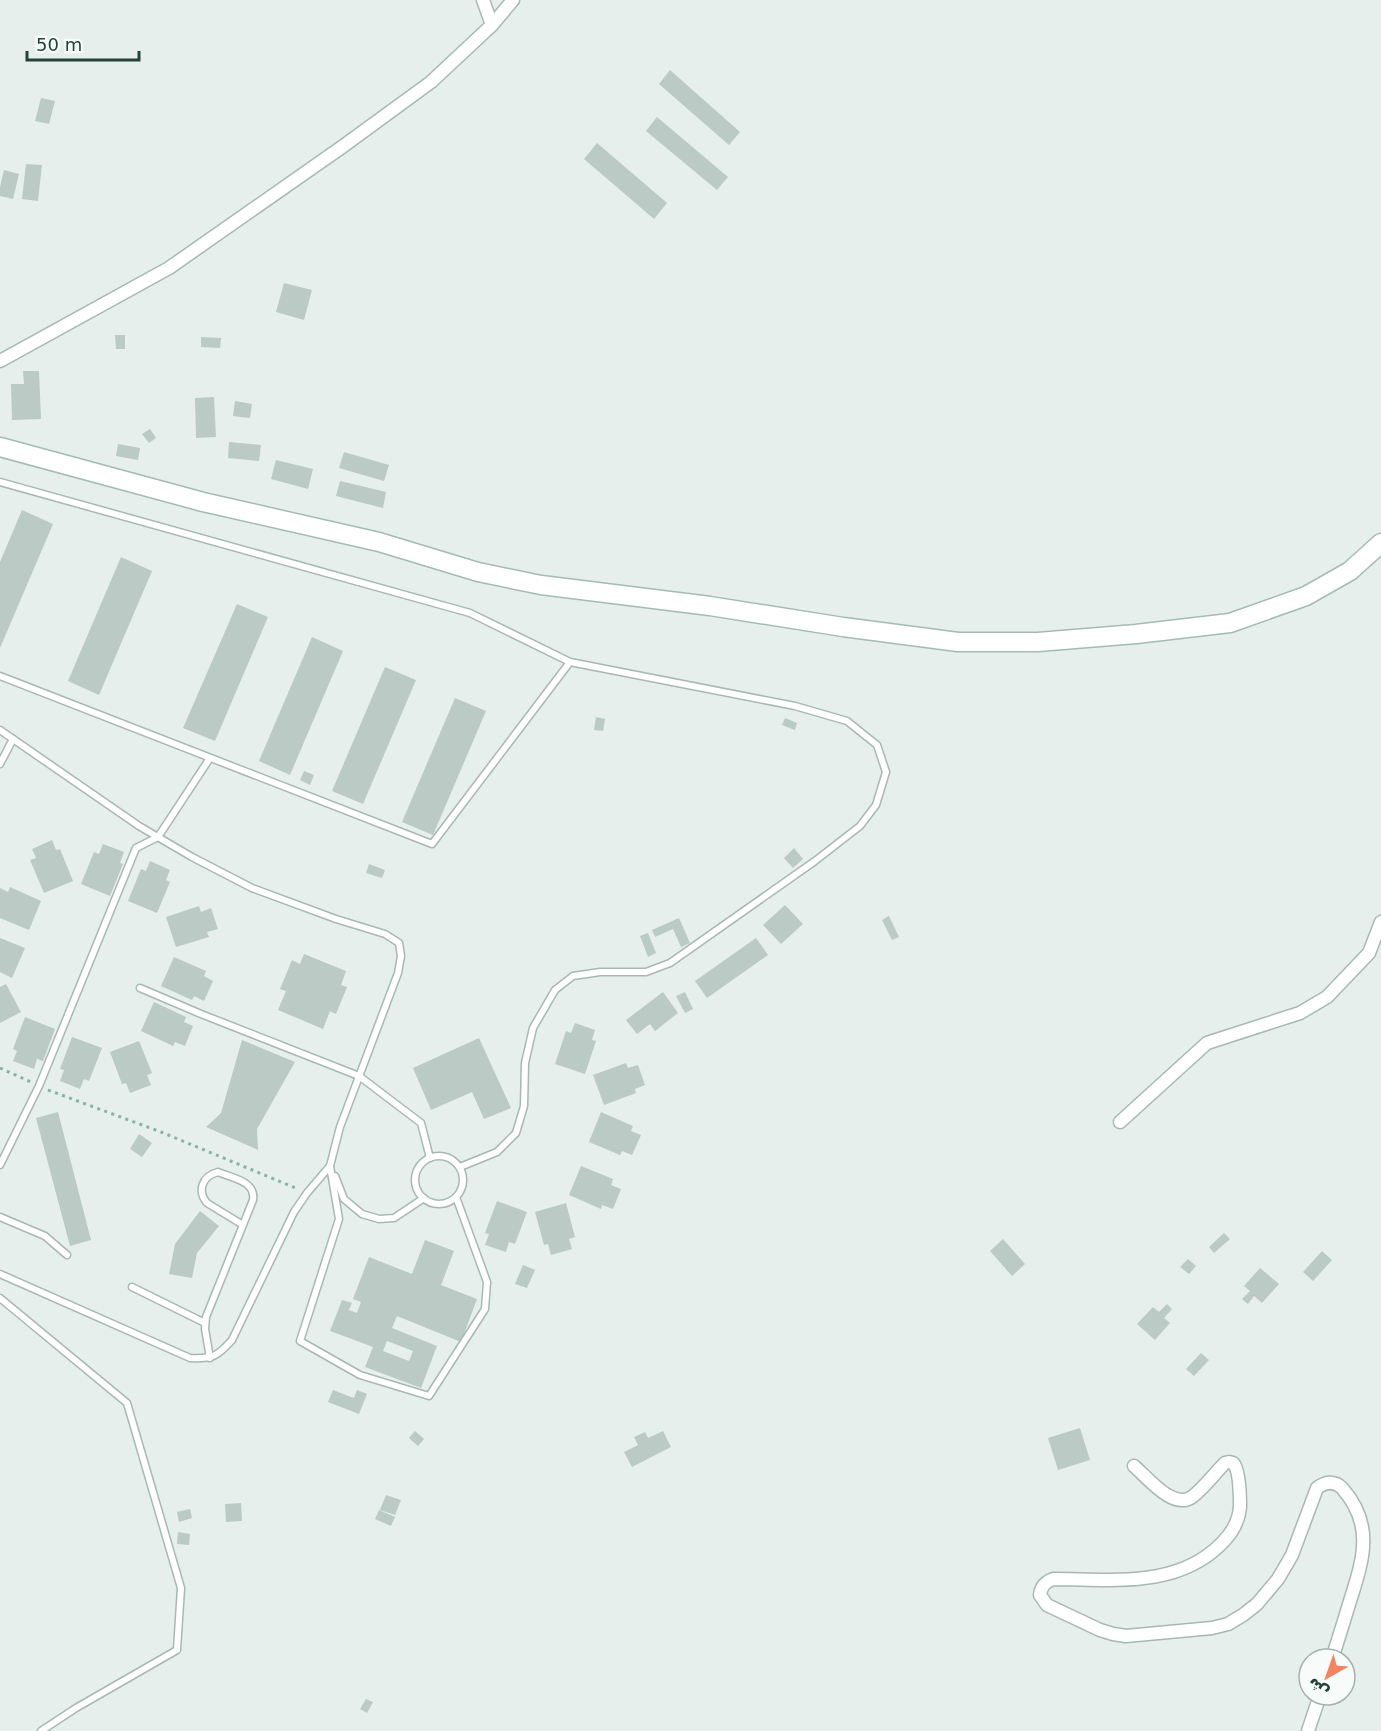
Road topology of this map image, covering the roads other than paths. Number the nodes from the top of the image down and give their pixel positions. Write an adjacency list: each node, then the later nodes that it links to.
1 (483, 0): 3 (street)
2 (513, 0): 3 (street)
3 (492, 25): 4 (street)
4 (0, 361)
5 (0, 447): 7 (main road)
6 (0, 482): 8 (lane)
7 (1381, 543)
8 (570, 662): 12 (lane); 22 (lane)
9 (0, 676): 12 (lane)
10 (0, 729): 11 (lane)
11 (13, 739): 13 (lane); 14 (lane)
12 (210, 758): 14 (lane)
13 (0, 764)
14 (158, 837): 17 (lane); 20 (lane)
15 (1381, 922): 18 (street)
16 (140, 988): 17 (lane)
17 (359, 1076): 19 (lane); 21 (lane)
18 (1120, 1122)
19 (430, 1158): 22 (lane); 24 (lane)
20 (0, 1165)
21 (330, 1166): 23 (lane); 24 (lane); 32 (lane)
22 (460, 1167): 23 (lane)
23 (456, 1197): 24 (lane)
24 (424, 1198)
25 (0, 1216): 27 (lane)
26 (243, 1225): 26 (lane); 31 (lane)
27 (67, 1254)
28 (1, 1276): 32 (lane)
29 (132, 1287): 31 (lane)
30 (0, 1298): 36 (lane)
31 (205, 1323): 32 (lane)
32 (210, 1358)
33 (1134, 1466): 34 (street)
34 (1336, 1647)
35 (1316, 1707): 37 (street)
36 (41, 1731)
37 (1308, 1731)

